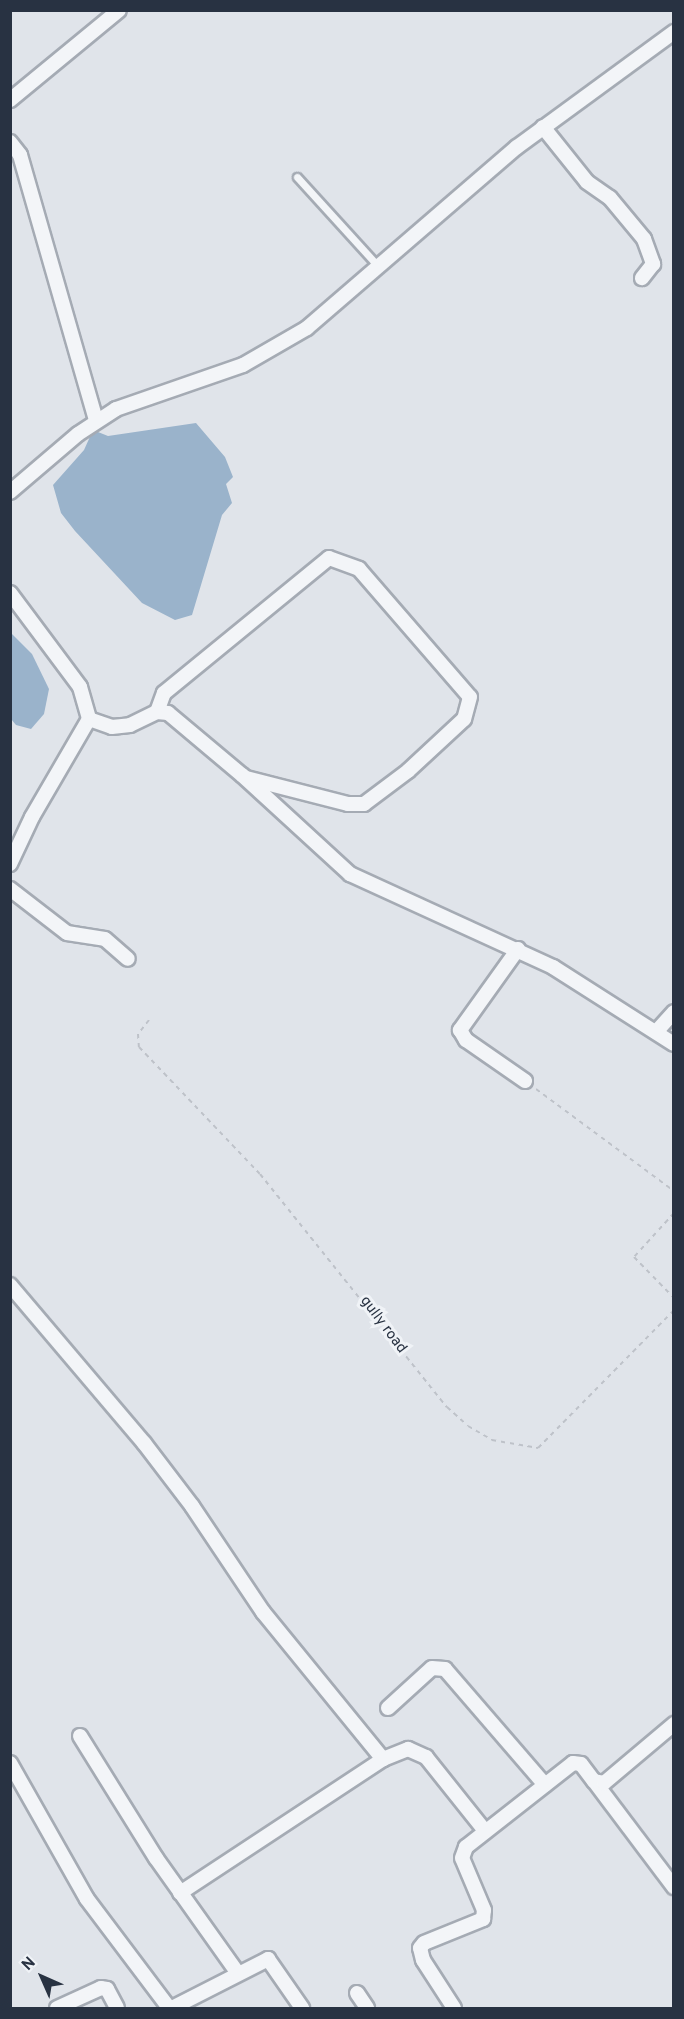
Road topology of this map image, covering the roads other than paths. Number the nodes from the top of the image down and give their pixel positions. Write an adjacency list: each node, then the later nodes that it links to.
1 (119, 10): 3 (street)
2 (674, 32): 4 (street)
3 (10, 100)
4 (543, 128): 7 (street); 8 (street)
5 (10, 142): 9 (street)
6 (297, 177): 7 (lane)
7 (379, 267): 9 (street)
8 (642, 278)
9 (96, 420): 10 (street)
10 (10, 492)
11 (10, 593): 13 (street)
12 (157, 712): 13 (street); 14 (street); 14 (street)
13 (89, 719): 15 (street)
14 (246, 778): 18 (street)
15 (15, 843): 16 (street)
16 (10, 864)
17 (10, 889): 19 (street)
18 (518, 950): 21 (street); 23 (street)
19 (128, 959)
20 (674, 1012): 21 (street)
21 (656, 1032): 22 (street)
22 (674, 1044)
23 (525, 1081)
24 (10, 1285): 28 (street)
25 (388, 1708): 31 (street)
26 (674, 1724): 30 (street)
27 (80, 1736): 34 (street)
28 (383, 1759): 32 (street); 34 (street)
29 (10, 1763): 39 (street)
30 (594, 1781): 31 (street); 33 (street)
31 (544, 1785): 32 (street)
32 (485, 1831): 42 (street)
33 (674, 1887)
34 (180, 1893): 35 (street)
35 (237, 1972): 39 (street); 40 (street)
36 (357, 1993): 41 (street)
37 (57, 2008): 38 (street)
38 (117, 2008)
39 (170, 2008)
40 (302, 2008)
41 (367, 2008)
42 (454, 2008)

